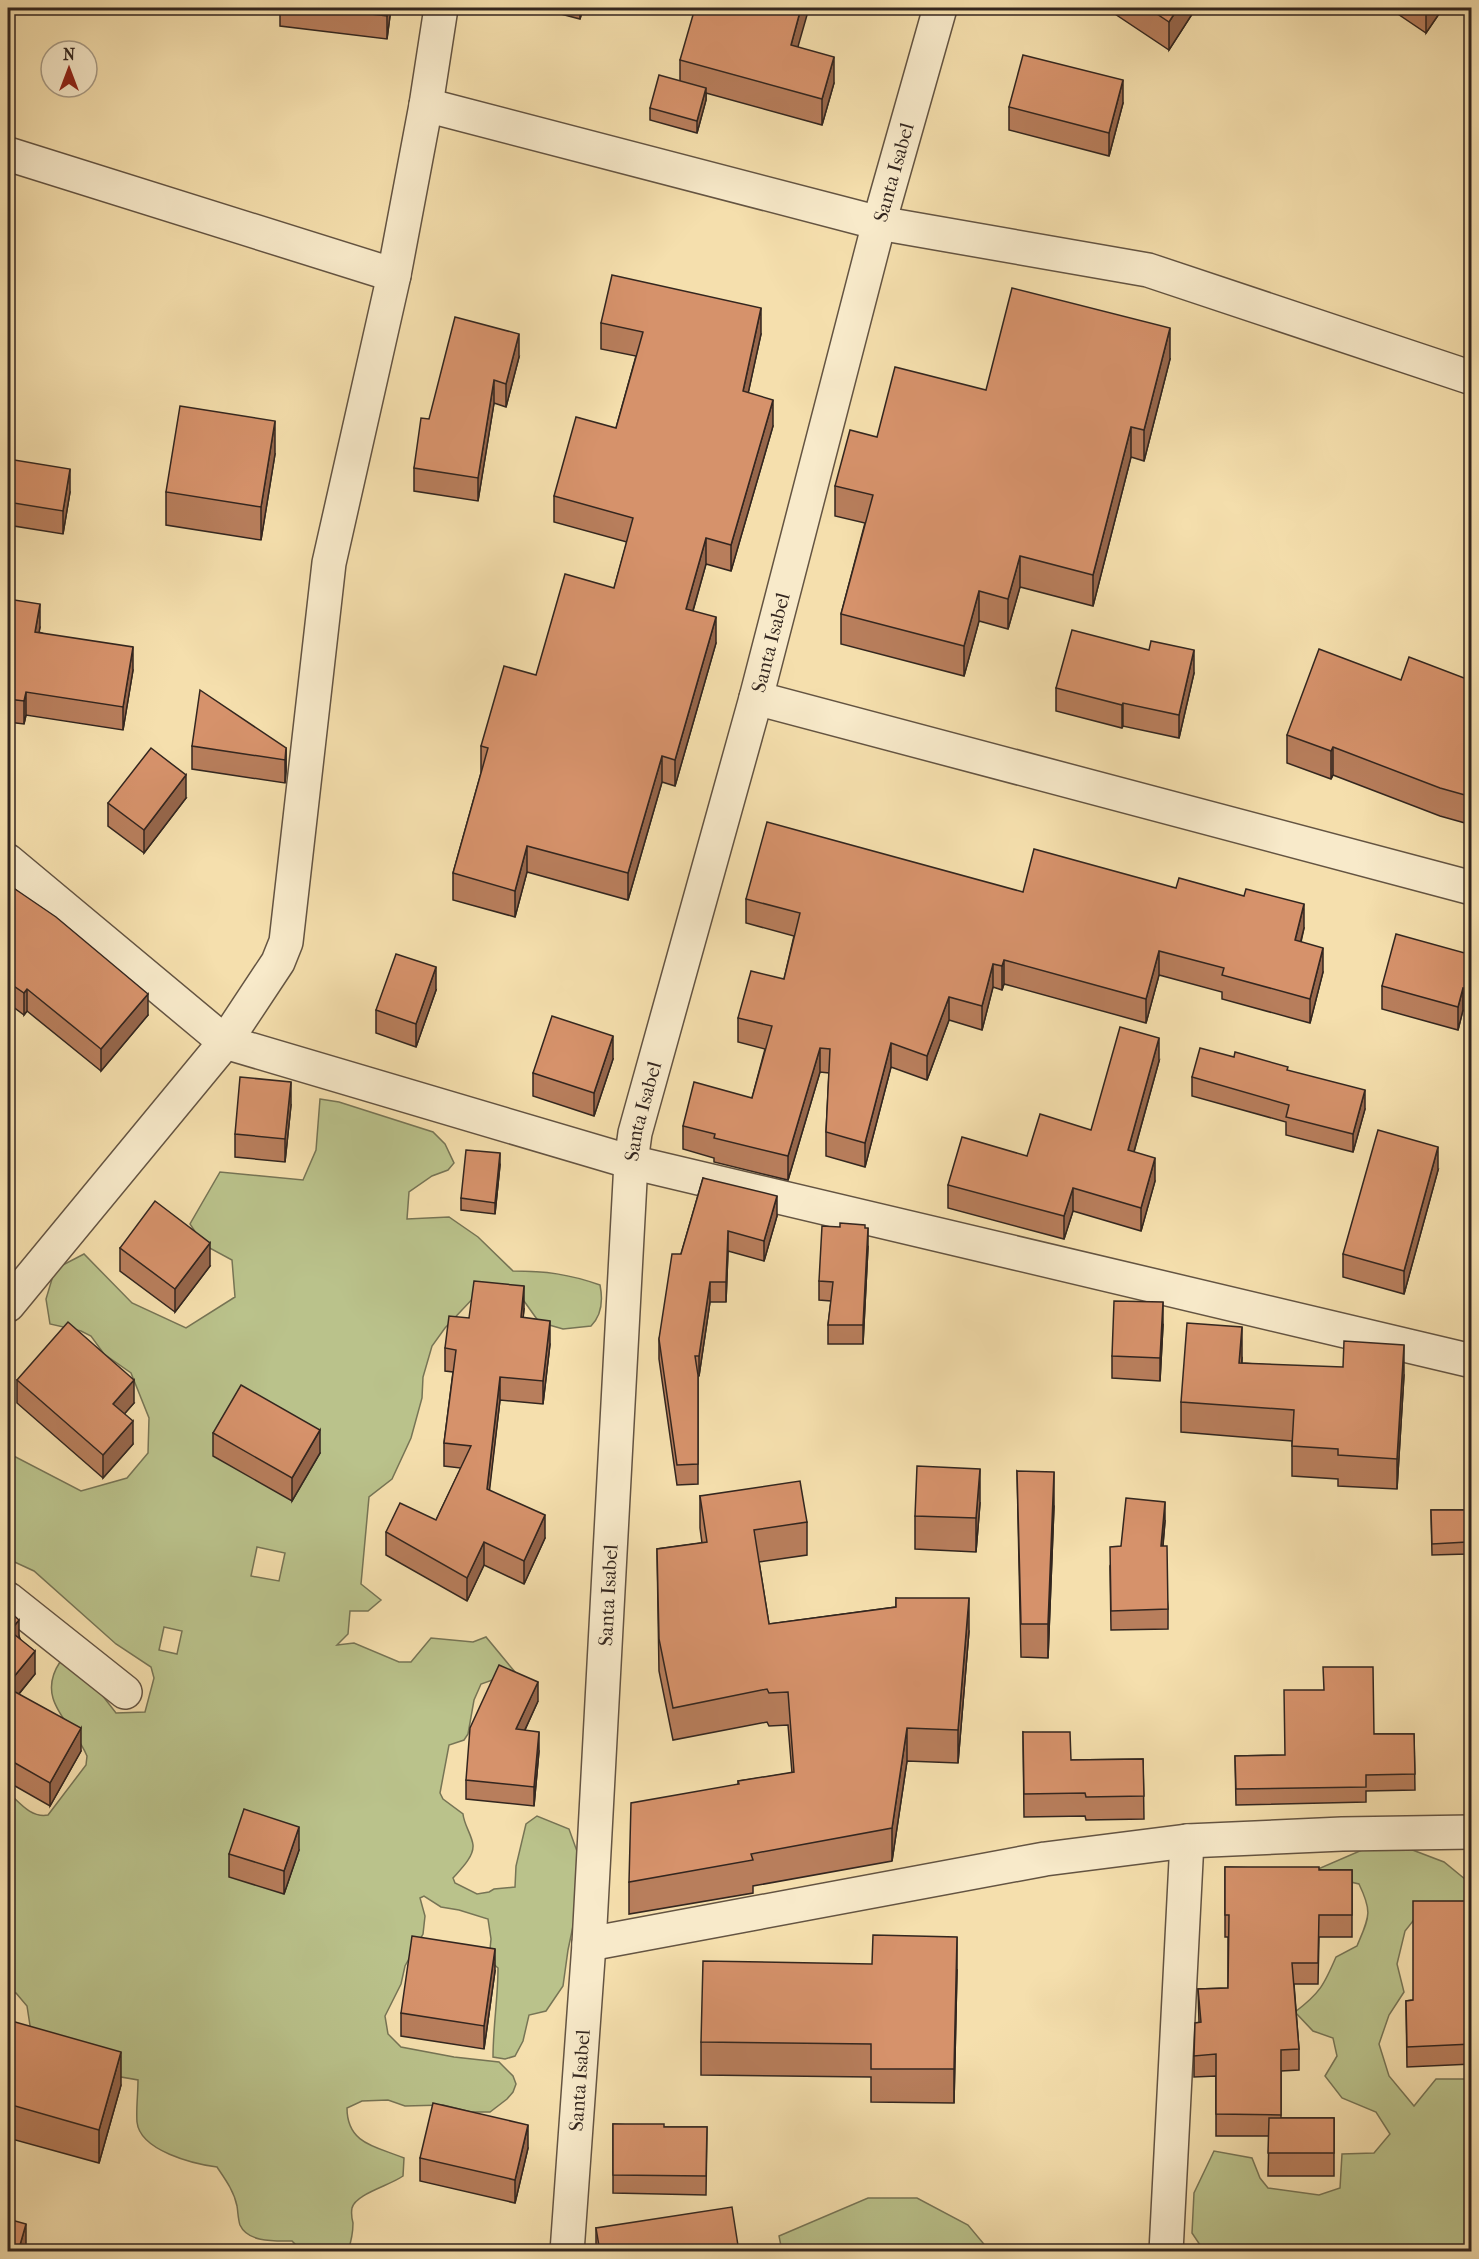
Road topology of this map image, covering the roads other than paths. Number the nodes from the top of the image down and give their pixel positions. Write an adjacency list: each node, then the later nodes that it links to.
1 (441, 8): 3 (street)
2 (940, 8): 5 (street, Santa Isabel)
3 (426, 105): 5 (street); 6 (street)
4 (8, 154): 6 (street)
5 (879, 223): 7 (street); 8 (street, Santa Isabel)
6 (394, 275): 11 (street)
7 (1472, 378)
8 (756, 698): 10 (street); 12 (street, Santa Isabel)
9 (8, 861): 11 (street)
10 (1472, 888)
11 (225, 1042): 12 (street); 13 (street)
12 (631, 1162): 14 (street); 19 (street, Santa Isabel)
13 (8, 1305)
14 (1472, 1361)
15 (8, 1599): 16 (street)
16 (125, 1692)
17 (1472, 1832): 18 (street)
18 (1186, 1841): 19 (street); 21 (street)
19 (589, 1944): 20 (street, Santa Isabel)
20 (567, 2252)
21 (1166, 2252)

